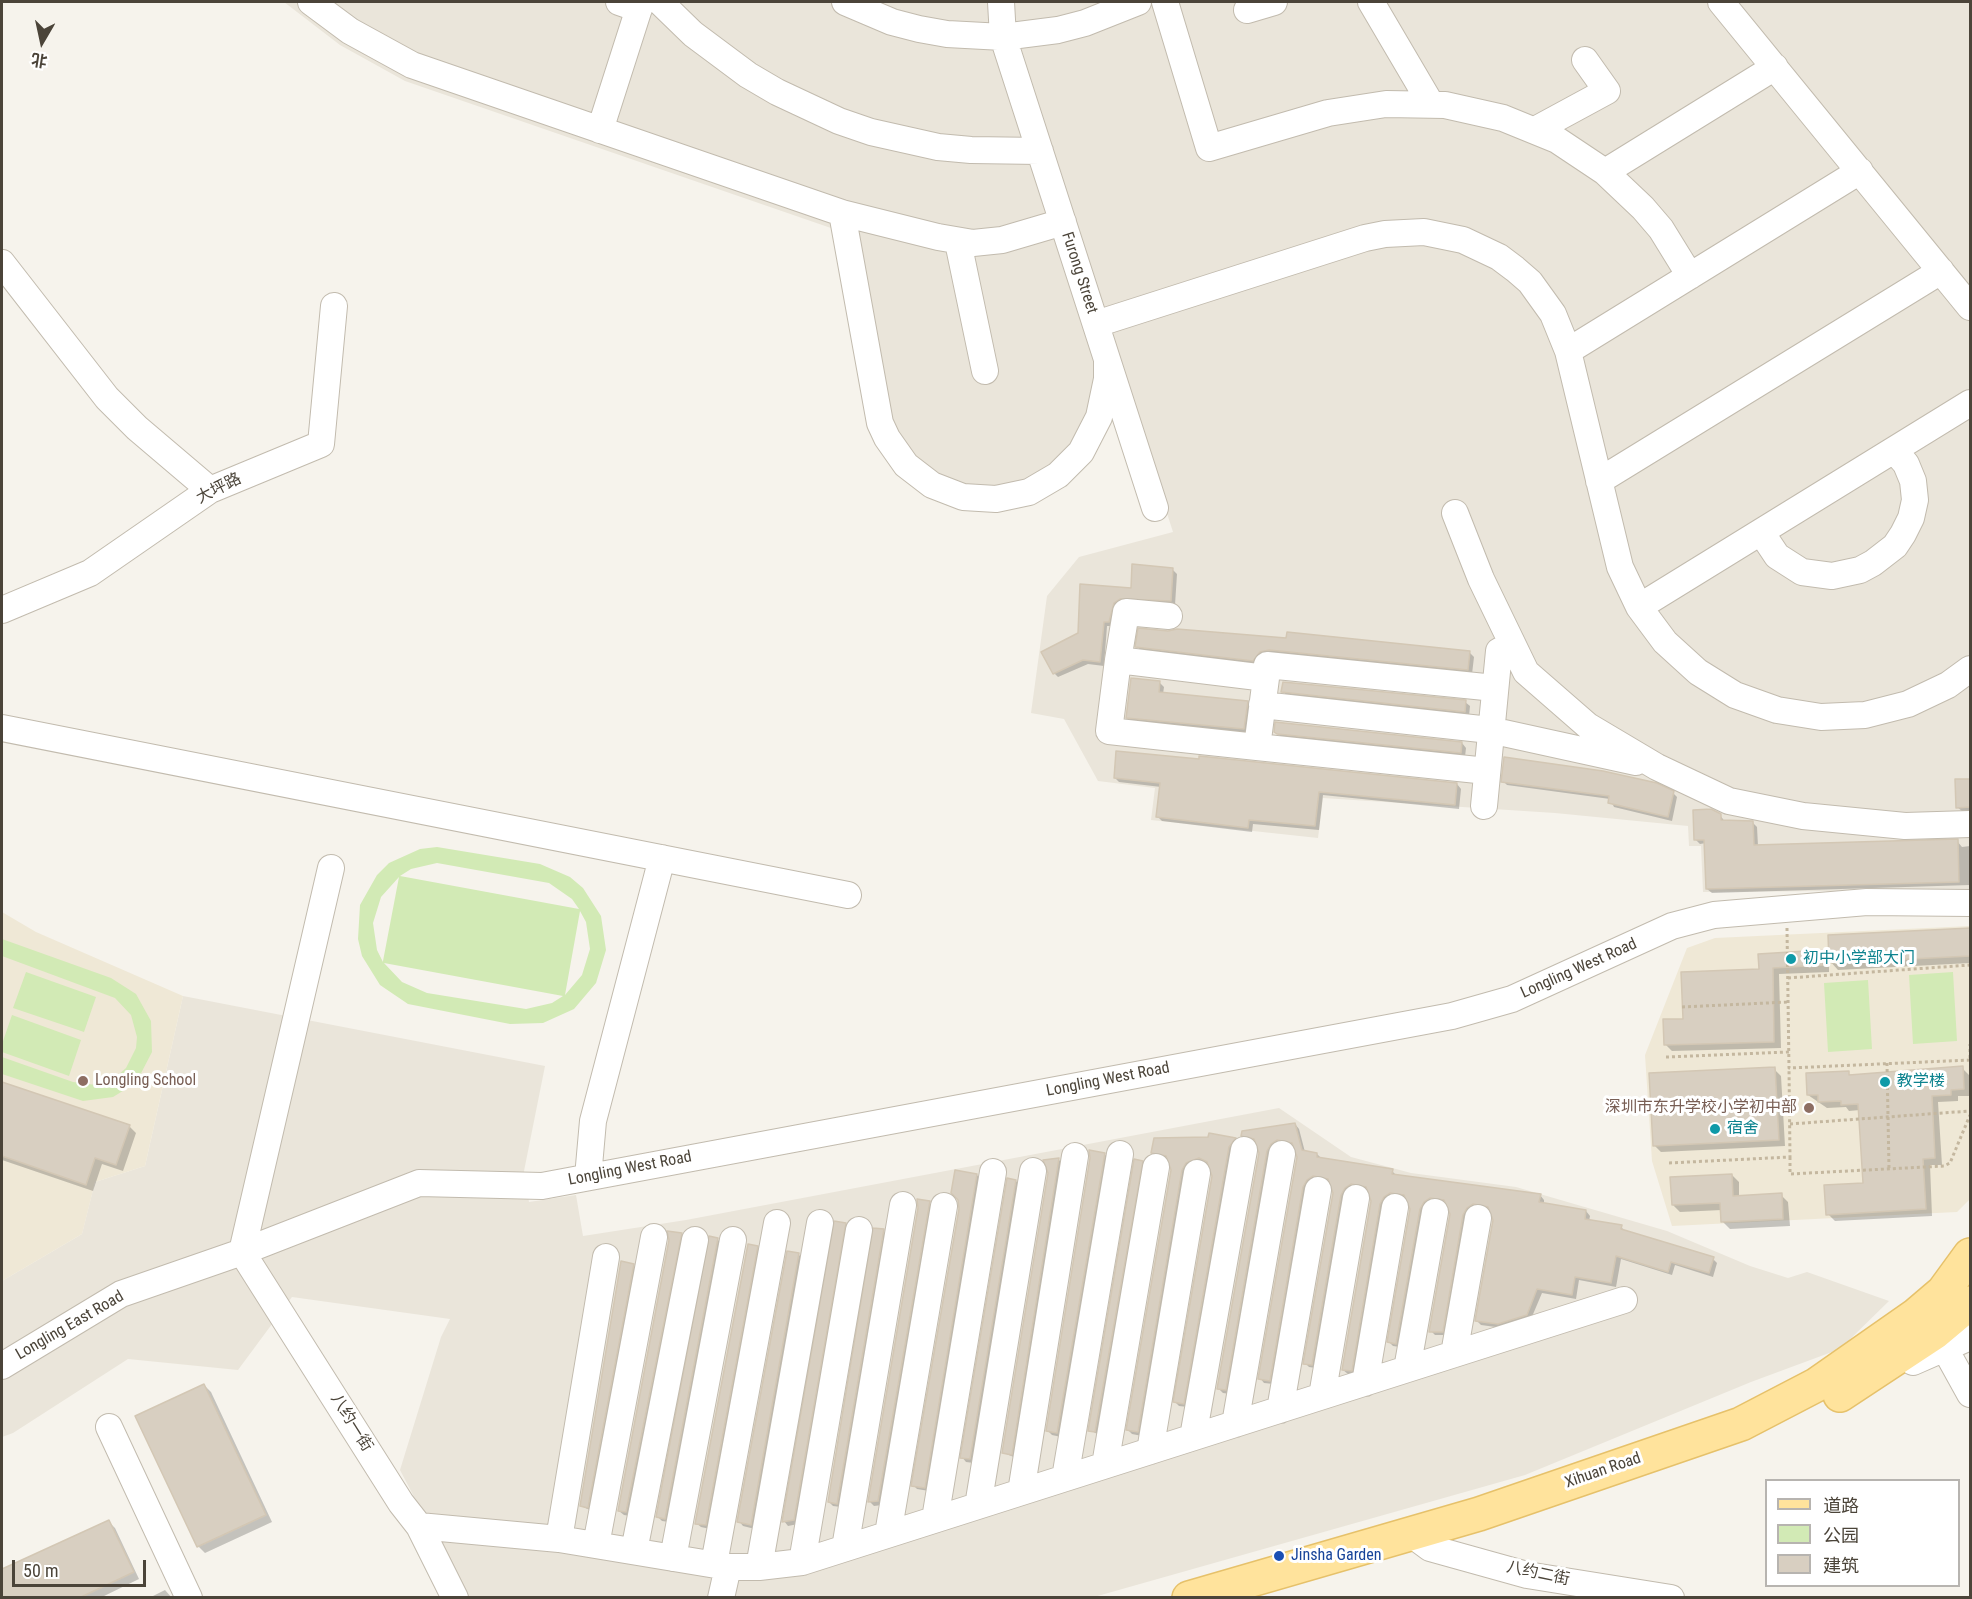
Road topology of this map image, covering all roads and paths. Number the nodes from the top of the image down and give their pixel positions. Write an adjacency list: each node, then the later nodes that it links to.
1 (311, 2): 15 (street)
2 (845, 2): 11 (street)
3 (1001, 2): 11 (street, Furong Street)
4 (1138, 2): 11 (street)
5 (1165, 2): 14 (street)
6 (1274, 2): 10 (street)
7 (1371, 2): 14 (street)
8 (1721, 2): 13 (street)
9 (640, 3): 15 (street); 17 (street)
10 (1247, 10)
11 (1003, 37): 17 (street, Furong Street)
12 (1585, 60): 16 (street)
13 (1775, 68): 18 (street); 19 (street)
14 (1431, 104): 16 (street)
15 (600, 130): 20 (street)
16 (1535, 130): 19 (street)
17 (1040, 151): 21 (street, Furong Street)
18 (1860, 171): 24 (street); 25 (street)
19 (1605, 172): 25 (street)
20 (842, 213): 22 (street); 30 (street)
21 (1063, 222): 22 (street); 28 (street, Furong Street)
22 (958, 242): 31 (street)
23 (2, 263): 35 (street)
24 (1941, 271): 27 (street); 34 (street)
25 (1690, 276): 29 (street)
26 (334, 306): 35 (street, 大坪路)
27 (1971, 307)
28 (1096, 324): 29 (street); 30 (street, Furong Street)
29 (1568, 351): 34 (street)
30 (1107, 360): 36 (street, Furong Street)
31 (985, 371)
32 (1971, 403): 33 (street)
33 (1894, 450): 38 (street); 38 (street)
34 (1599, 481): 39 (street)
35 (210, 490): 40 (street, 大坪路)
36 (1155, 508)
37 (1455, 513): 51 (street)
38 (1761, 532): 39 (street)
39 (1639, 607): 44 (street)
40 (2, 610)
41 (1169, 615): 43 (street)
42 (1499, 651): 46 (street)
43 (1118, 660): 45 (street); 50 (street)
44 (1971, 669)
45 (1266, 678): 46 (street); 47 (street)
46 (1495, 688): 49 (street)
47 (1262, 705): 49 (street); 50 (street)
48 (2, 728): 55 (street)
49 (1491, 730): 51 (street); 52 (street)
50 (1257, 747): 52 (street)
51 (1657, 767): 54 (street)
52 (1487, 771): 53 (street)
53 (1484, 806)
54 (1971, 824)
55 (662, 858): 57 (street); 84 (street)
56 (331, 868): 98 (street)
57 (848, 895)
58 (1971, 903): 84 (street, Longling West Road)
59 (1787, 927): 61 (path)
60 (1971, 965): 61 (path)
61 (1788, 978): 62 (path)
62 (1788, 1002): 63 (path); 65 (path)
63 (1682, 1006)
64 (1971, 1044): 67 (path)
65 (1789, 1052): 66 (path); 69 (path)
66 (1666, 1057)
67 (1970, 1059): 68 (path)
68 (1887, 1063): 69 (path); 71 (path)
69 (1789, 1068): 72 (path)
70 (1971, 1113): 71 (path); 80 (path)
71 (1887, 1117): 72 (path); 80 (path)
72 (1790, 1124): 77 (path)
73 (1244, 1150): 115 (street)
74 (1120, 1154): 118 (street)
75 (1282, 1154): 113 (street)
76 (1075, 1156): 119 (street)
77 (1790, 1157): 78 (path); 80 (path)
78 (1670, 1163)
79 (1156, 1167): 117 (street)
80 (1890, 1169)
81 (1033, 1171): 120 (street)
82 (993, 1172): 121 (street)
83 (1197, 1173): 116 (street)
84 (588, 1177): 98 (street, Longling West Road)
85 (1318, 1190): 112 (street)
86 (1356, 1198): 110 (street)
87 (903, 1205): 127 (street)
88 (944, 1206): 123 (street)
89 (1395, 1207): 108 (street)
90 (1435, 1212): 107 (street)
91 (1478, 1218): 105 (street)
92 (777, 1222): 131 (street)
93 (820, 1223): 132 (street)
94 (859, 1230): 130 (street)
95 (654, 1237): 126 (street)
96 (733, 1239): 129 (street)
97 (695, 1240): 128 (street)
98 (242, 1252): 106 (street, Longling East Road); 122 (street, 八约一街)
99 (1971, 1255): 125 (main road, Xihuan Road)
100 (606, 1257): 124 (street)
101 (1624, 1300): 105 (street)
102 (1971, 1303): 111 (main road, Xihuan Road)
103 (1971, 1337): 104 (street)
104 (1944, 1347): 109 (street); 111 (street)
105 (1455, 1354): 107 (street)
106 (2, 1366)
107 (1407, 1369): 108 (street)
108 (1365, 1383): 110 (street)
109 (1971, 1394)
110 (1322, 1396): 112 (street)
111 (1828, 1403): 125 (main road, Xihuan Road)
112 (1280, 1410): 113 (street)
113 (1234, 1424): 115 (street)
114 (109, 1426): 133 (street)
115 (1193, 1437): 116 (street)
116 (1150, 1451): 117 (street)
117 (1105, 1465): 118 (street)
118 (1065, 1478): 119 (street)
119 (1021, 1492): 120 (street)
120 (978, 1506): 121 (street)
121 (935, 1519): 123 (street)
122 (419, 1526): 124 (street); 134 (street, 八约一街)
123 (888, 1534): 127 (street)
124 (559, 1539): 126 (street)
125 (1420, 1541): 136 (main road, Xihuan Road); 137 (main road, Xihuan Road); 138 (street, 八约二街)
126 (596, 1545): 128 (street)
127 (845, 1548): 130 (street)
128 (634, 1551): 129 (street)
129 (673, 1558): 131 (street)
130 (802, 1562): 132 (street)
131 (721, 1566): 132 (street); 135 (street)
132 (759, 1568)
133 (189, 1598)
134 (455, 1598)
135 (721, 1598)
136 (1189, 1598)
137 (1234, 1598)
138 (1671, 1598)

